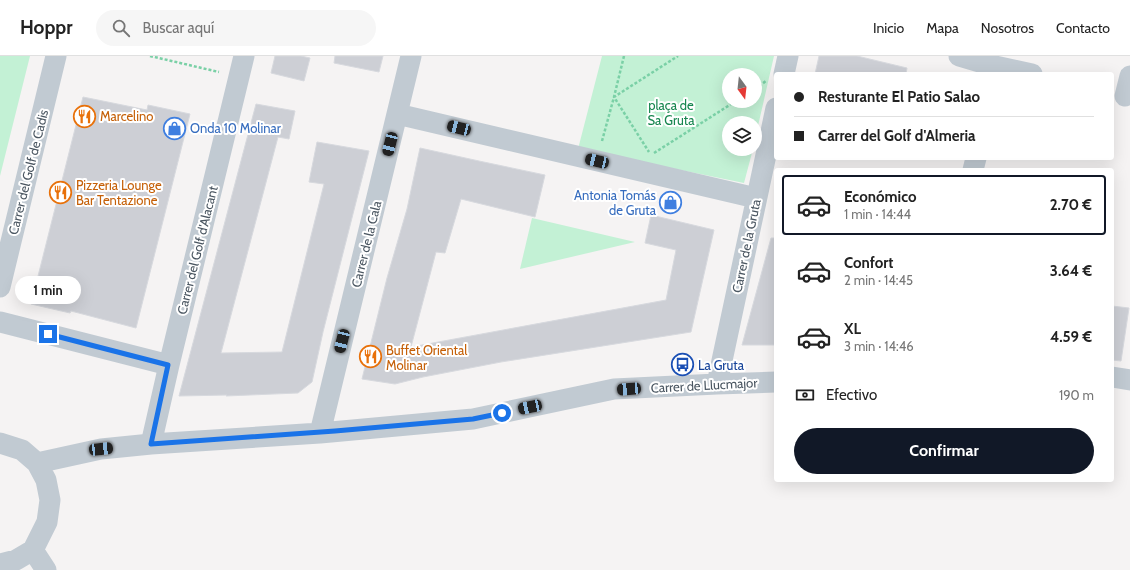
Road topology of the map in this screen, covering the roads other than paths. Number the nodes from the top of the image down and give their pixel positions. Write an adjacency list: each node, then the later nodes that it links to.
1 (56, 56): 14 (street, Carrer del Golf de Cadis)
2 (244, 56): 16 (street, Carrer del Golf d'Alacant)
3 (411, 56): 11 (street, Carrer de la Cala)
4 (788, 56): 7 (street)
5 (959, 56): 6 (street)
6 (992, 65): 8 (street)
7 (784, 72)
8 (1023, 72)
9 (1130, 76): 10 (street)
10 (1122, 95)
11 (397, 114): 13 (street); 21 (street, Carrer de la Cala)
12 (774, 117): 13 (street, Carrer de la Gruta)
13 (756, 198): 20 (street, Carrer de la Gruta)
14 (0, 288)
15 (0, 322): 16 (street)
16 (168, 365): 23 (street, Carrer del Golf d'Alacant)
17 (1114, 377): 18 (street)
18 (1130, 380)
19 (774, 382): 20 (street, Carrer de Llucmajor)
20 (717, 384): 21 (street, Carrer de Llucmajor)
21 (320, 432): 23 (street, Carrer de Llucmajor)
22 (0, 443): 24 (street)
23 (151, 444): 24 (street, Carrer de Llucmajor)
24 (37, 463): 25 (street)
25 (33, 550): 26 (street); 27 (street)
26 (0, 564)
27 (46, 570)

